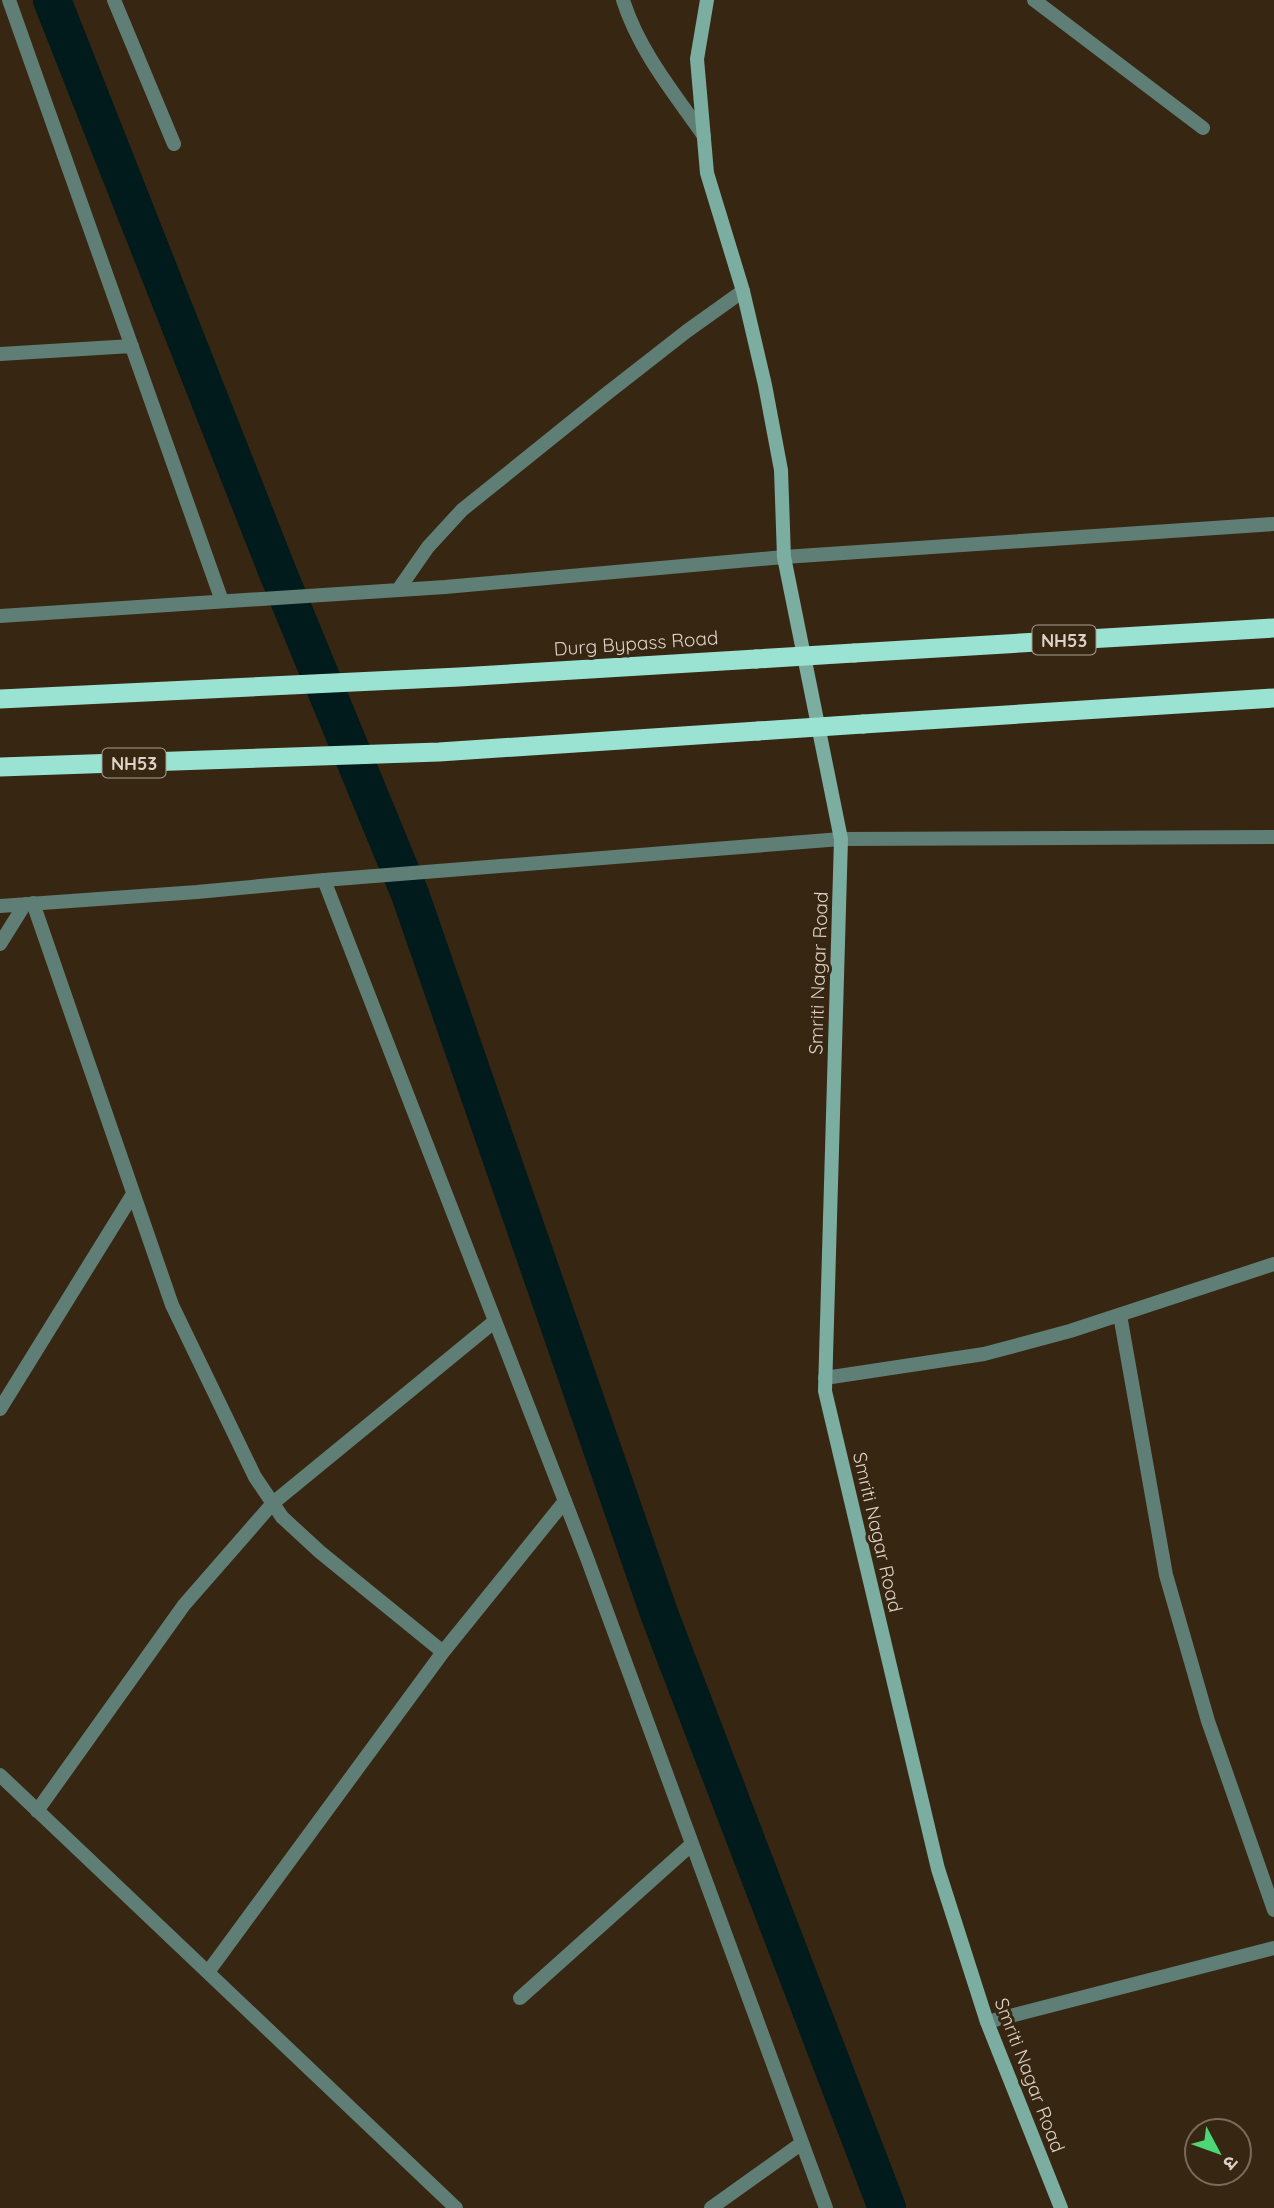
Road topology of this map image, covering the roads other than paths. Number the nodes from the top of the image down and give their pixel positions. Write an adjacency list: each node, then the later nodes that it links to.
1 (9, 0): 10 (street)
2 (114, 0): 8 (street)
3 (623, 0): 7 (street)
4 (707, 0): 7 (main road, Smriti Nagar Road)
5 (1034, 0): 6 (street)
6 (1203, 128)
7 (704, 136): 9 (main road, Smriti Nagar Road)
8 (174, 144)
9 (743, 291): 13 (main road, Smriti Nagar Road); 14 (street)
10 (132, 346): 11 (street); 15 (street)
11 (0, 354)
12 (1274, 524): 13 (street)
13 (784, 558): 14 (street); 22 (main road, Smriti Nagar Road)
14 (398, 590): 15 (street)
15 (222, 601): 16 (street)
16 (0, 616)
17 (1274, 628): 19 (highway, Durg Bypass Road / NH53, bridge)
18 (1274, 698): 20 (highway, NH53, bridge)
19 (0, 699)
20 (0, 767)
21 (1274, 836): 22 (street)
22 (841, 839): 23 (street); 31 (main road, Smriti Nagar Road)
23 (324, 880): 24 (street); 30 (street)
24 (29, 904): 25 (street); 26 (street); 27 (street)
25 (0, 906)
26 (0, 944)
27 (133, 1194): 32 (street); 34 (street)
28 (1274, 1264): 29 (street)
29 (1120, 1315): 31 (street); 39 (street)
30 (495, 1321): 33 (street); 34 (street)
31 (825, 1378): 43 (main road, Smriti Nagar Road)
32 (0, 1409)
33 (565, 1501): 35 (street); 38 (street)
34 (273, 1503): 35 (street); 37 (street)
35 (443, 1652): 41 (street)
36 (0, 1775): 37 (street)
37 (37, 1811): 41 (street)
38 (692, 1844): 42 (street); 44 (street)
39 (1274, 1910)
40 (1274, 1948): 43 (street)
41 (208, 1972): 45 (street)
42 (520, 1998)
43 (988, 2022): 48 (main road, Smriti Nagar Road)
44 (802, 2143): 46 (street); 47 (street)
45 (456, 2208)
46 (711, 2208)
47 (826, 2208)
48 (1061, 2208)

